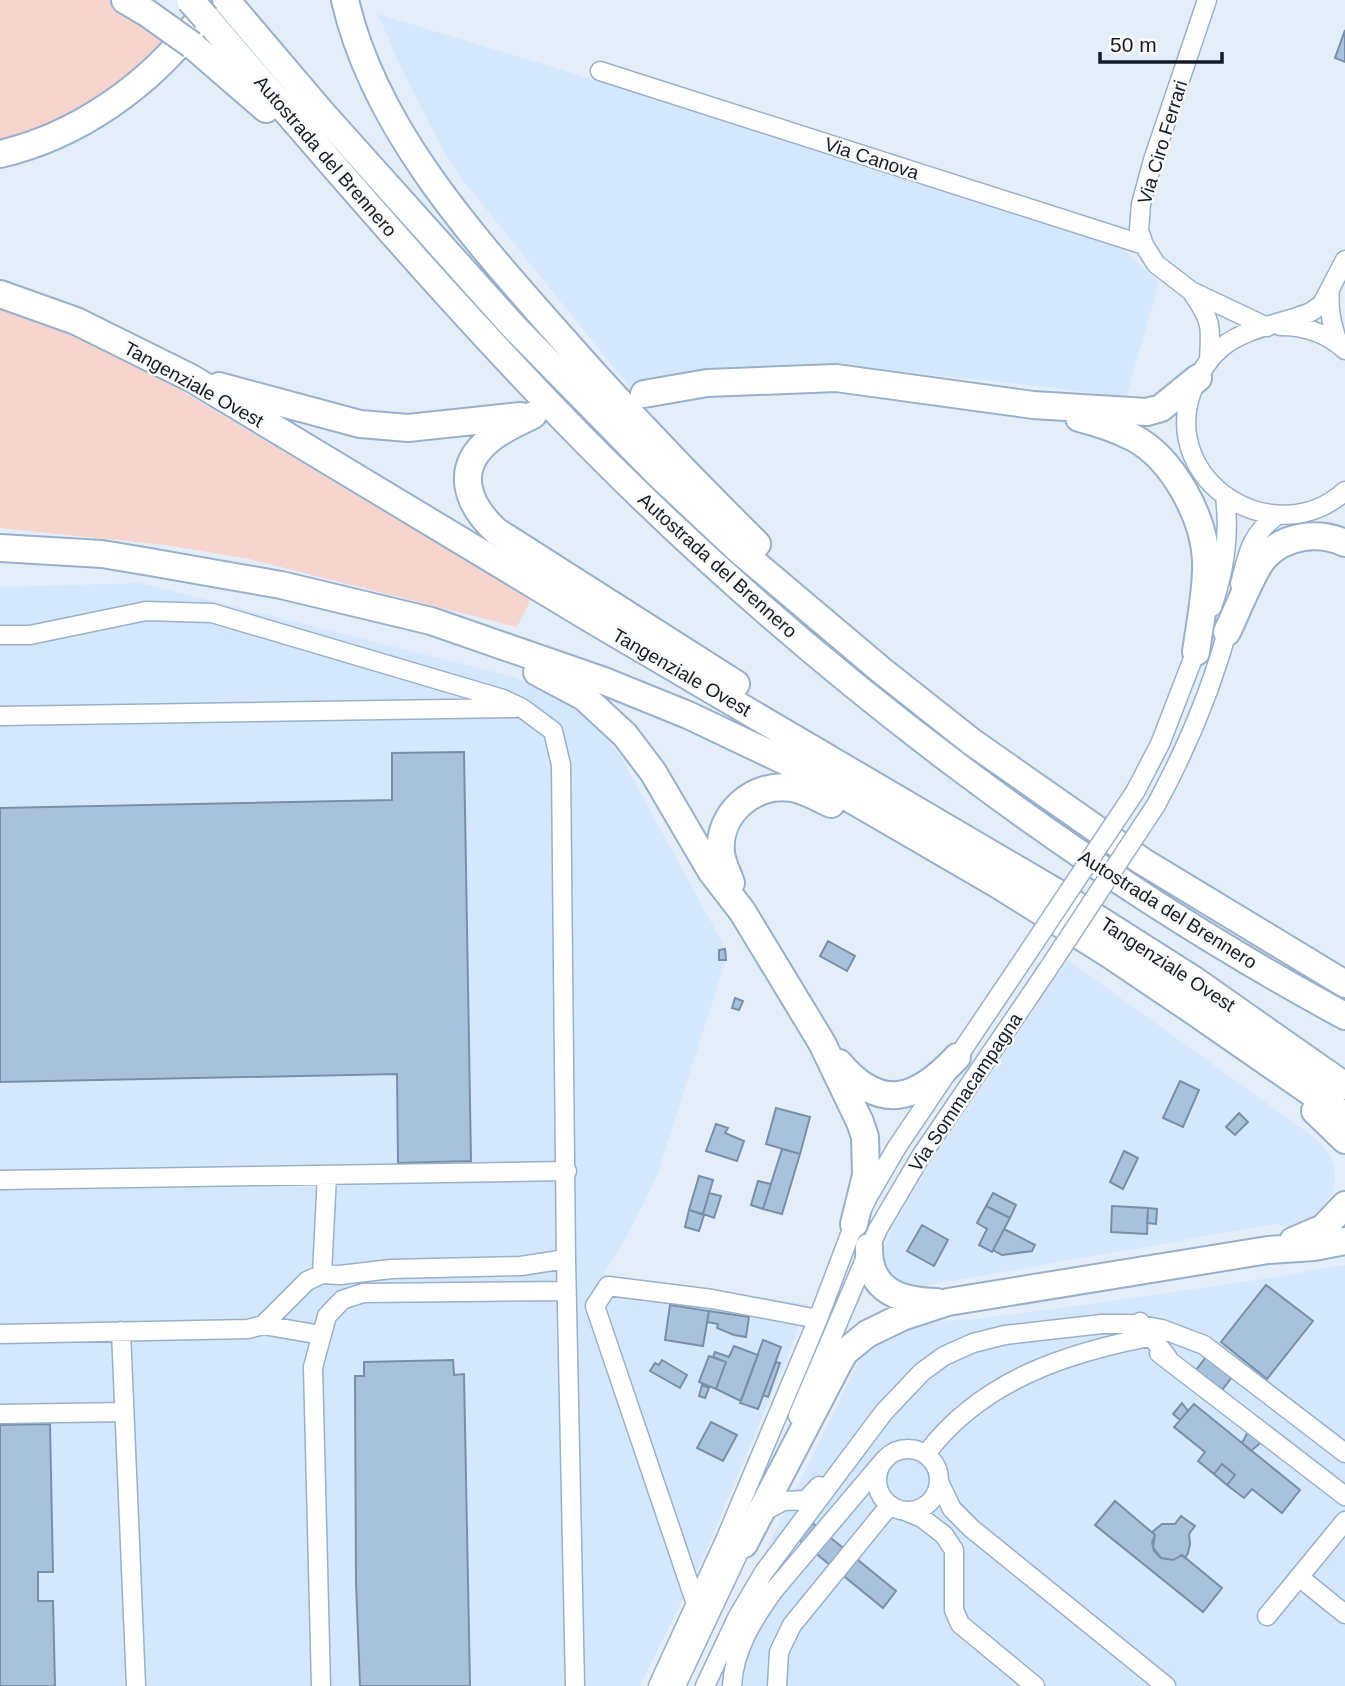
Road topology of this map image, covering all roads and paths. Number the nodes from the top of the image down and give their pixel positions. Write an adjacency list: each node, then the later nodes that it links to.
1 (226, 0): 32 (highway, Autostrada del Brennero)
2 (345, 0): 32 (highway)
3 (1207, 0): 9 (street, Via Ciro Ferrari)
4 (136, 6): 8 (highway, bridge)
5 (203, 6): 7 (highway); 8 (highway, Autostrada del Brennero)
6 (600, 71): 9 (street, Via Canova)
7 (0, 154)
8 (353, 187): 37 (highway, Autostrada del Brennero)
9 (1144, 245): 12 (street)
10 (1345, 260): 11 (street)
11 (1330, 290): 14 (street); 15 (street)
12 (1191, 291): 14 (street); 16 (street)
13 (0, 295): 17 (highway, Tangenziale Ovest)
14 (1270, 326): 15 (street); 16 (street)
15 (1342, 347)
16 (1203, 368): 19 (highway); 21 (street)
17 (191, 378): 31 (highway, Tangenziale Ovest); 31 (highway)
18 (644, 394): 19 (highway)
19 (1033, 405): 28 (highway)
20 (1345, 491): 22 (street)
21 (1225, 497): 22 (street); 28 (street, Via Sommacampagna)
22 (1276, 516): 26 (street, Via Sommacampagna)
23 (1345, 543): 26 (highway)
24 (0, 548): 25 (highway, Tangenziale Ovest)
25 (431, 621): 33 (highway, Tangenziale Ovest); 34 (highway)
26 (1227, 632): 49 (street, Via Sommacampagna, bridge)
27 (0, 635): 29 (street)
28 (1196, 652): 39 (street, Via Sommacampagna, bridge)
29 (522, 708): 30 (street); 43 (street)
30 (0, 716)
31 (904, 801): 40 (highway, Tangenziale Ovest)
32 (1142, 861): 35 (highway, Autostrada del Brennero)
33 (997, 884): 34 (highway); 36 (highway, Tangenziale Ovest)
34 (742, 911): 38 (highway)
35 (1345, 984)
36 (1192, 1010): 41 (highway, Tangenziale Ovest); 42 (highway)
37 (1345, 1016)
38 (822, 1042): 39 (highway); 47 (highway)
39 (957, 1057): 47 (street, Via Sommacampagna)
40 (1345, 1086)
41 (1345, 1116)
42 (1345, 1140)
43 (567, 1171): 44 (street); 51 (street)
44 (327, 1175): 45 (street); 52 (street)
45 (0, 1180)
46 (1345, 1205): 50 (highway)
47 (854, 1224): 55 (street, Via Sommacampagna)
48 (1345, 1241): 50 (highway)
49 (869, 1247): 54 (highway); 74 (street, Via Sommacampagna)
50 (1268, 1250): 54 (highway)
51 (566, 1259): 52 (street); 53 (street)
52 (322, 1274): 56 (street)
53 (567, 1292): 60 (street); 81 (street)
54 (948, 1302): 71 (highway)
55 (818, 1319): 76 (street, Via Sommacampagna); 76 (street)
56 (263, 1325): 57 (street); 60 (street)
57 (121, 1331): 59 (street); 63 (street)
58 (1146, 1331): 61 (street); 62 (street); 65 (street); 71 (street); 84 (street)
59 (0, 1334)
60 (321, 1335): 80 (street)
61 (1104, 1346): 62 (street); 66 (street)
62 (1168, 1358): 69 (street)
63 (124, 1412): 64 (street); 79 (street)
64 (0, 1414)
65 (1345, 1453)
66 (926, 1454): 67 (street); 68 (street)
67 (885, 1459): 70 (street); 85 (street)
68 (940, 1482): 70 (street); 88 (street)
69 (1345, 1496)
70 (898, 1508): 86 (street); 87 (street)
71 (762, 1512): 74 (highway)
72 (1345, 1521): 73 (street)
73 (1339, 1540): 75 (street)
74 (744, 1544): 83 (street, Via Sommacampagna)
75 (1299, 1577): 77 (street); 78 (street)
76 (696, 1604): 82 (street, Via Sommacampagna)
77 (1345, 1614)
78 (1267, 1616)
79 (136, 1686)
80 (321, 1686)
81 (575, 1686)
82 (658, 1686)
83 (676, 1686)
84 (705, 1686)
85 (732, 1686)
86 (777, 1686)
87 (1035, 1686)
88 (1166, 1686)

